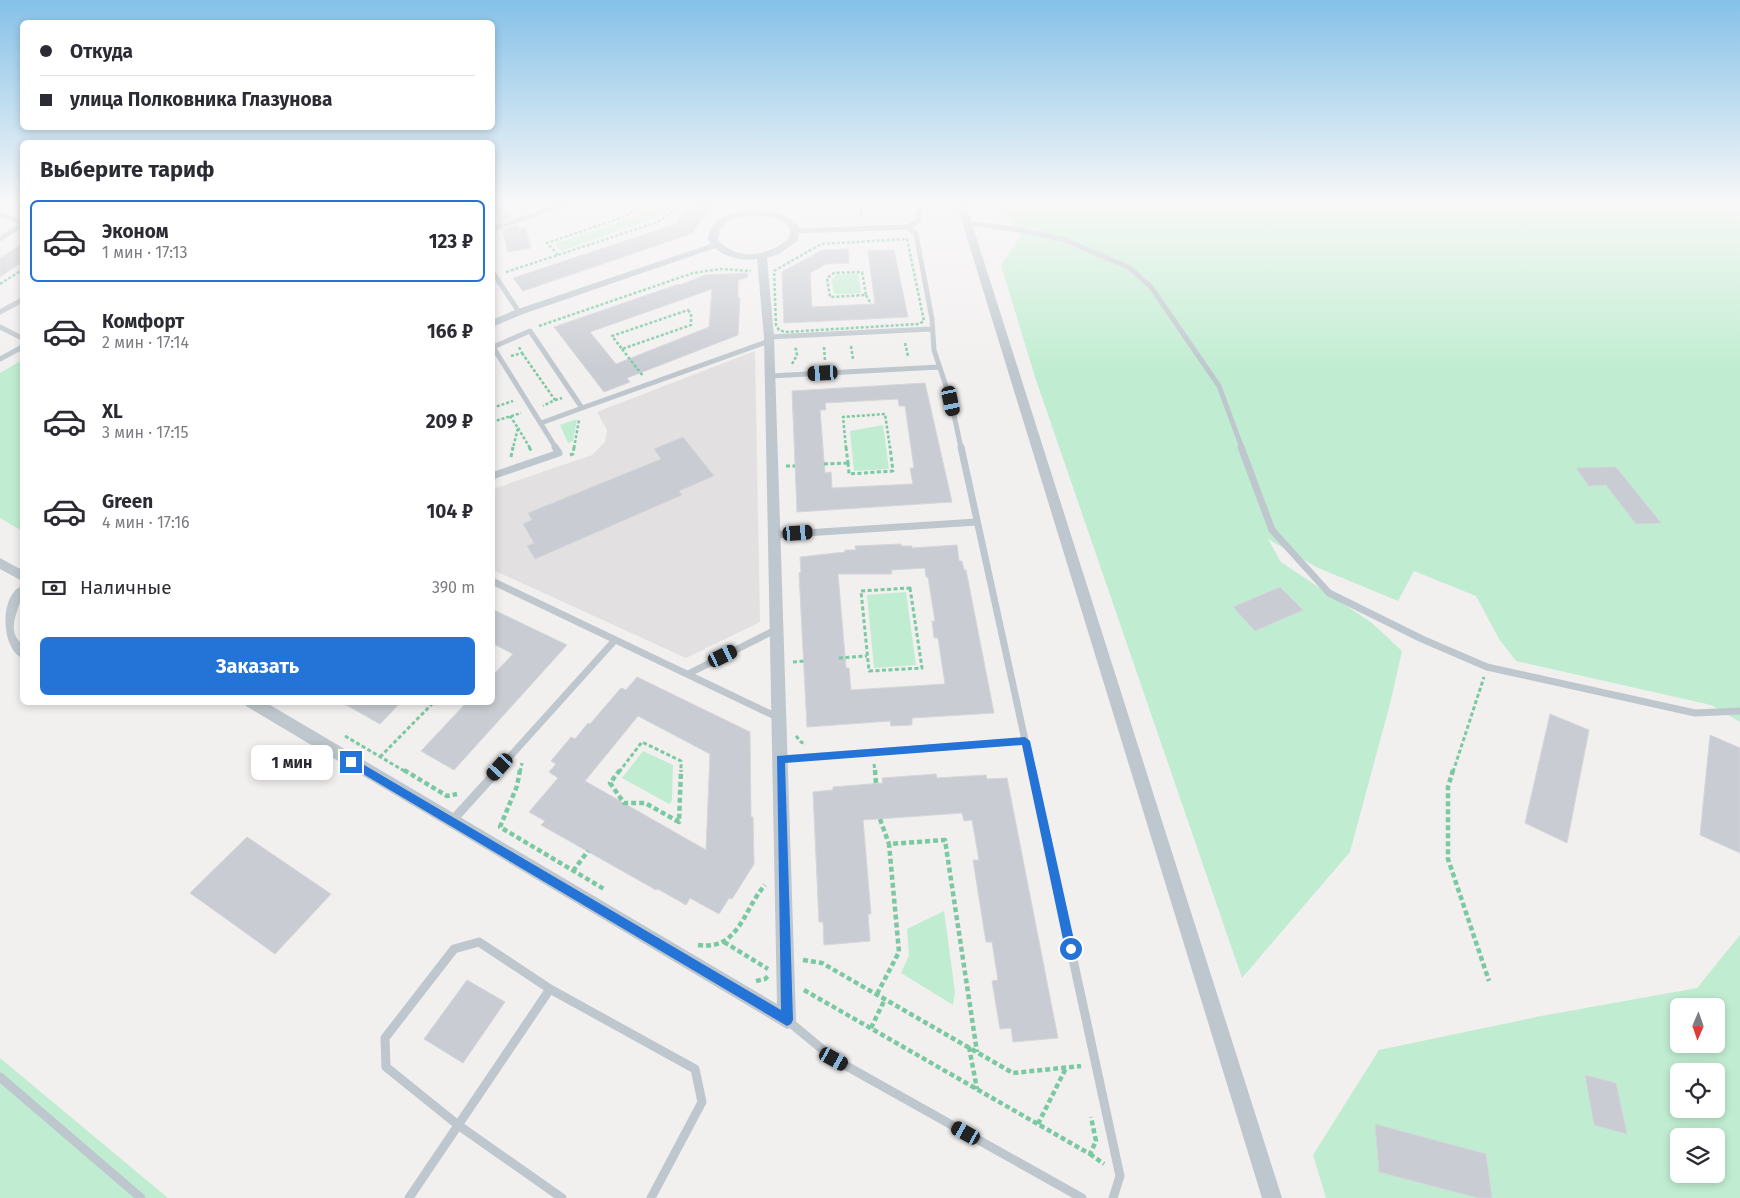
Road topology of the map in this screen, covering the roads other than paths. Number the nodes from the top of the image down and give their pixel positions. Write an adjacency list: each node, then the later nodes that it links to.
1 (678, 258): 11 (street)
2 (745, 258): 7 (street)
3 (770, 258): 7 (street)
4 (921, 258): 14 (lane)
5 (979, 258): 52 (street)
6 (1107, 258): 37 (lane)
7 (763, 263): 15 (street)
8 (495, 275): 11 (lane)
9 (20, 301): 10 (lane)
10 (0, 312)
11 (519, 312): 12 (street)
12 (495, 323)
13 (0, 327): 16 (lane)
14 (931, 329): 15 (lane); 21 (lane)
15 (771, 332): 22 (street); 23 (lane)
16 (20, 337)
17 (495, 345): 23 (lane)
18 (20, 348): 20 (lane)
19 (495, 349): 24 (lane)
20 (0, 359)
21 (938, 367): 22 (lane); 26 (lane)
22 (770, 376): 27 (street)
23 (582, 408): 24 (lane)
24 (541, 423): 25 (lane)
25 (495, 475)
26 (977, 522): 27 (lane); 39 (lane)
27 (774, 535): 32 (street)
28 (0, 563): 29 (street)
29 (20, 575)
30 (495, 582): 33 (lane)
31 (20, 593): 34 (street)
32 (777, 629): 35 (lane); 38 (street)
33 (615, 640): 35 (lane); 41 (lane)
34 (20, 651)
35 (688, 674): 38 (lane)
36 (255, 705): 41 (street)
37 (1740, 712)
38 (779, 718): 40 (street)
39 (1025, 741): 40 (lane); 51 (lane)
40 (780, 759): 43 (street)
41 (451, 821): 43 (street)
42 (550, 988): 45 (lane); 45 (lane); 49 (lane)
43 (787, 1020): 50 (lane)
44 (0, 1077): 46 (lane)
45 (458, 1125): 47 (lane); 48 (lane)
46 (141, 1198)
47 (409, 1198)
48 (562, 1198)
49 (651, 1198)
50 (1082, 1198)
51 (1112, 1198)
52 (1272, 1198)

